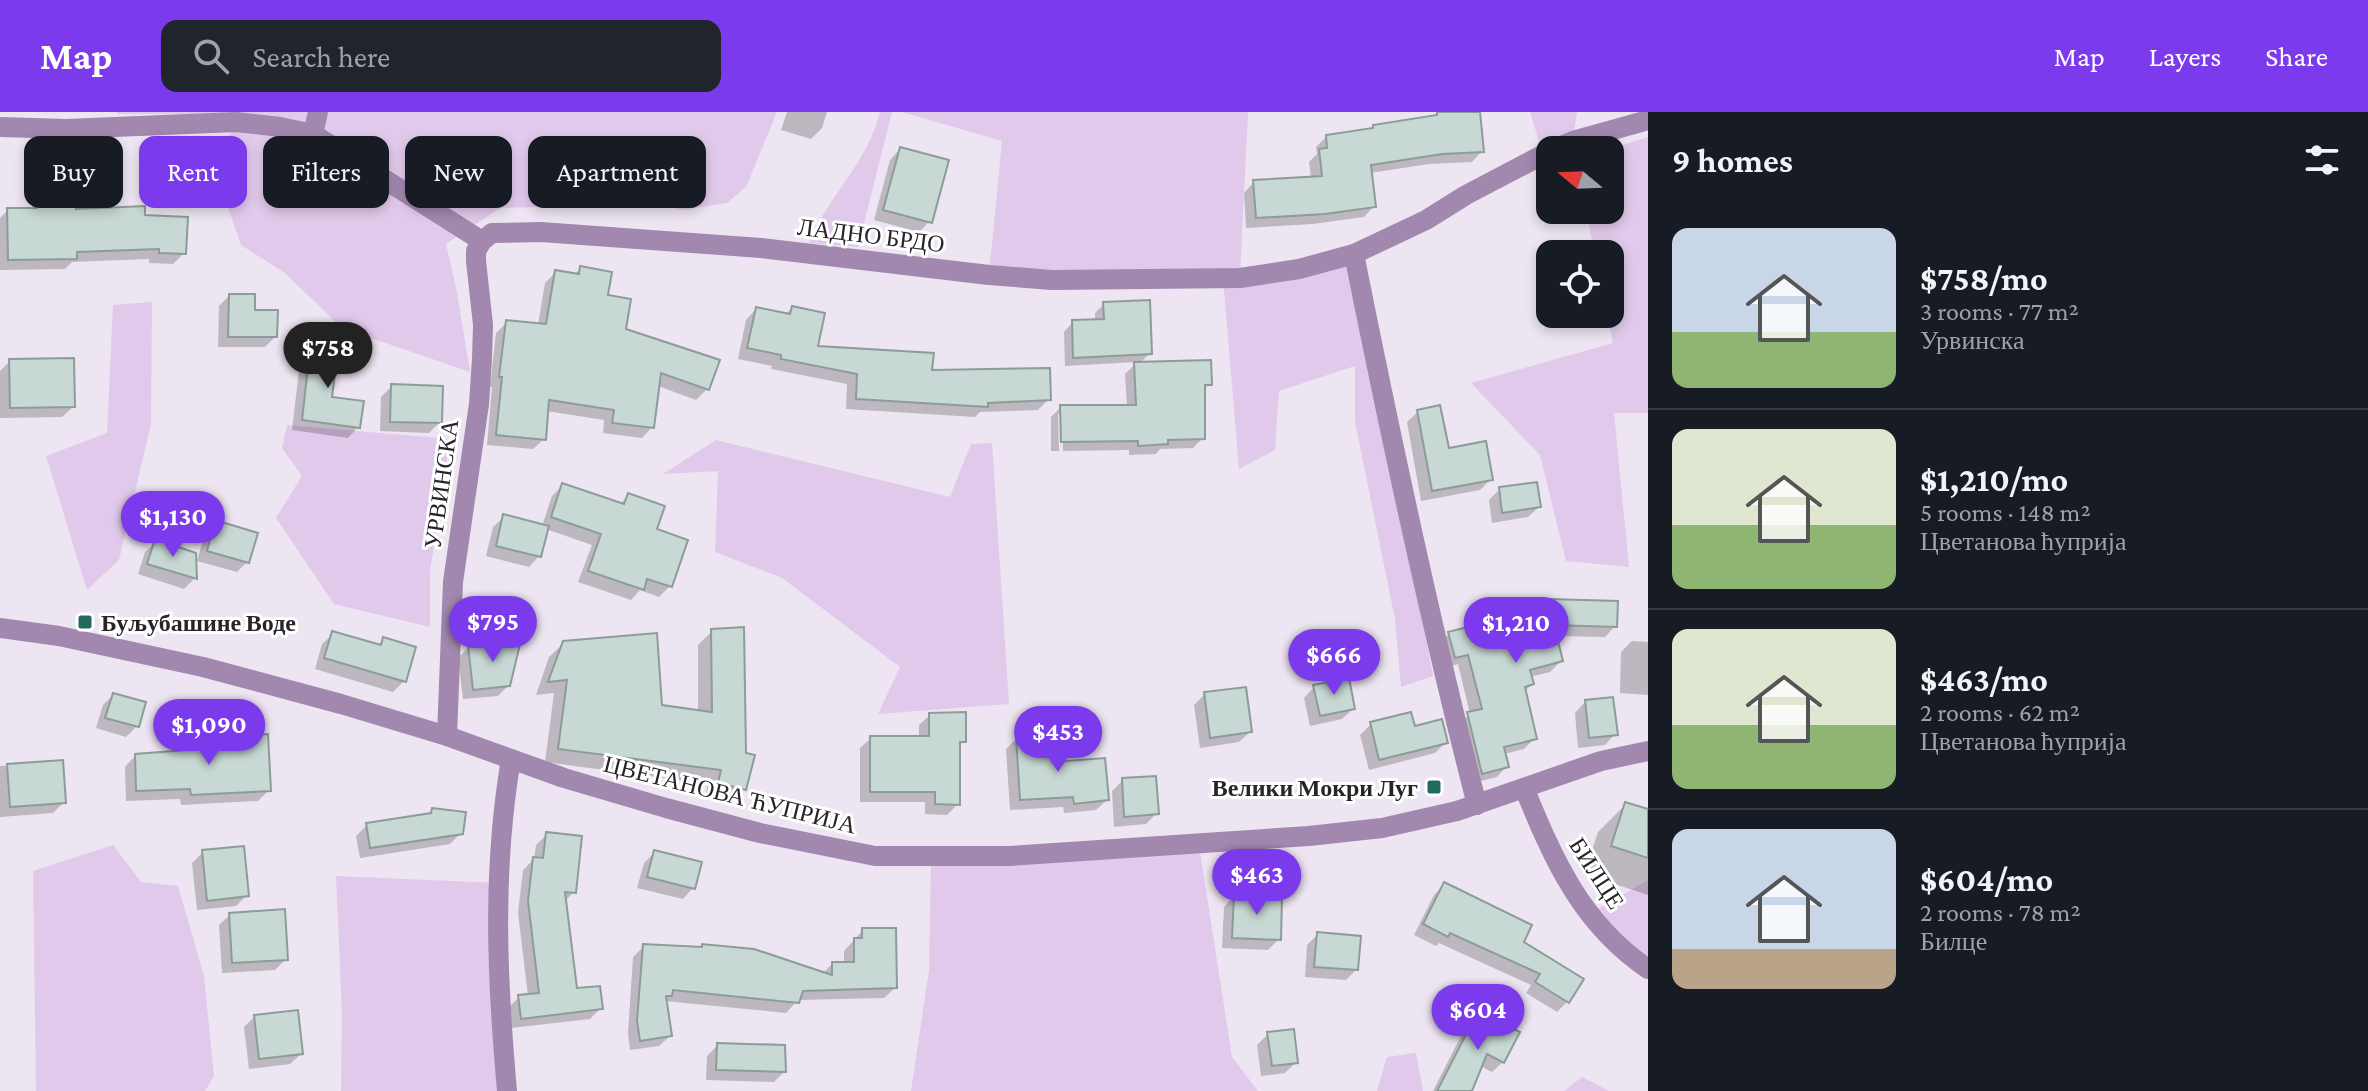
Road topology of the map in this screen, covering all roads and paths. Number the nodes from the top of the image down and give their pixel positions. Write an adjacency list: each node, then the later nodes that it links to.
1 (318, 112): 4 (street)
2 (1648, 120): 5 (street, ЛАДНО БРДО)
3 (0, 127): 4 (street)
4 (313, 134): 7 (street)
5 (1591, 136)
6 (1536, 158): 8 (street, ЛАДНО БРДО)
7 (482, 241): 8 (street, ЛАДНО БРДО); 10 (street, УРВИНСКА)
8 (1354, 254): 14 (street)
9 (0, 628): 10 (street, ЦВЕТАНОВА ЋУПРИЈА)
10 (447, 736): 12 (street, ЦВЕТАНОВА ЋУПРИЈА)
11 (1648, 751): 13 (street, ЦВЕТАНОВА ЋУПРИЈА)
12 (511, 759): 14 (street, ЦВЕТАНОВА ЋУПРИЈА); 16 (street)
13 (1525, 790): 14 (street, ЦВЕТАНОВА ЋУПРИЈА); 15 (street, БИЛЦЕ)
14 (1477, 805)
15 (1648, 969)
16 (507, 1091)

